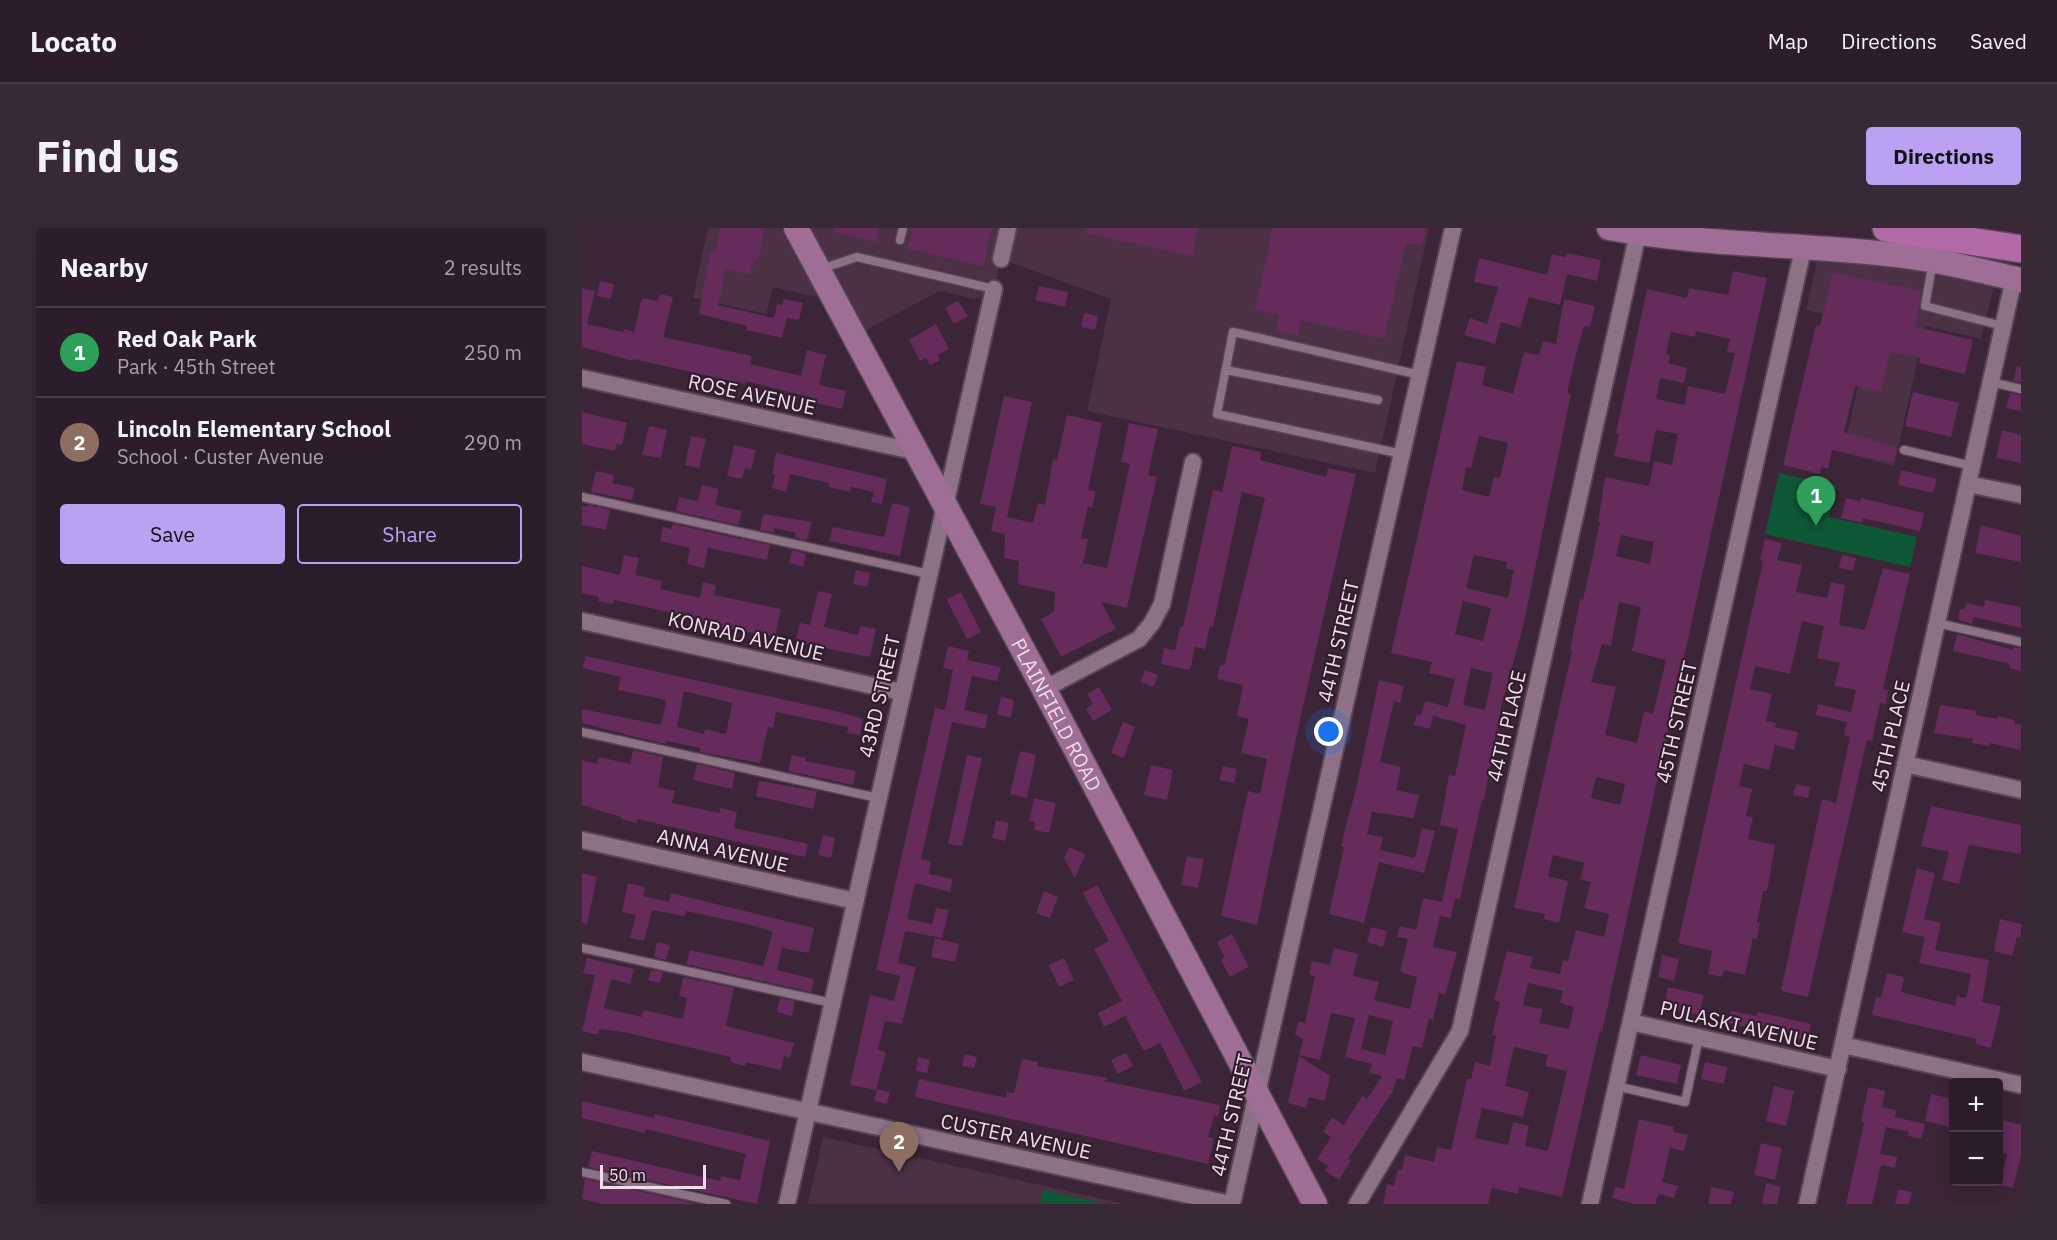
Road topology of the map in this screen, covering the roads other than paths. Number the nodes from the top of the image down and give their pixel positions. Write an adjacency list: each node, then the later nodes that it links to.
1 (796, 228): 15 (street, PLAINFIELD ROAD)
2 (903, 228): 10 (lane)
3 (1008, 228): 13 (street)
4 (1453, 228): 20 (street, 44TH STREET)
5 (1609, 228): 8 (street)
6 (1886, 228): 12 (main road)
7 (1920, 228): 9 (main road)
8 (1638, 233): 11 (street); 62 (street, 44TH PLACE)
9 (2021, 236)
10 (900, 240)
11 (1803, 249): 14 (street); 48 (street, 45TH STREET)
12 (2021, 249)
13 (1001, 259)
14 (1933, 261): 16 (street); 18 (lane)
15 (818, 270): 17 (lane); 26 (street, PLAINFIELD ROAD)
16 (2018, 279): 18 (street, 45TH PLACE)
17 (994, 289): 33 (street, 43RD STREET)
18 (2003, 326): 22 (street, 45TH PLACE)
19 (1226, 370): 20 (lane); 24 (lane); 27 (lane)
20 (1420, 375): 27 (street, 44TH STREET)
21 (582, 378): 26 (street, ROSE AVENUE)
22 (1991, 382): 23 (lane); 29 (street, 45TH PLACE)
23 (2021, 389)
24 (1378, 400)
25 (1904, 450): 29 (lane)
26 (914, 451): 33 (street, PLAINFIELD ROAD)
27 (1402, 454): 55 (street, 44TH STREET)
28 (1193, 462): 38 (street)
29 (1972, 466): 30 (street, 45TH PLACE)
30 (1968, 484): 31 (street); 36 (street, 45TH PLACE)
31 (2021, 495)
32 (582, 497): 34 (lane)
33 (945, 508): 34 (street, 43RD STREET); 38 (street, PLAINFIELD ROAD)
34 (929, 574): 39 (street, 43RD STREET)
35 (582, 621): 39 (street, KONRAD AVENUE)
36 (1937, 623): 37 (lane); 41 (street, 45TH PLACE)
37 (2021, 642)
38 (1044, 690): 55 (street, PLAINFIELD ROAD)
39 (902, 692): 43 (street, 43RD STREET)
40 (582, 732): 43 (lane)
41 (1905, 764): 42 (street); 50 (street, 45TH PLACE)
42 (2021, 790)
43 (878, 798): 45 (street, 43RD STREET)
44 (582, 840): 45 (street, ANNA AVENUE)
45 (855, 901): 47 (street, 43RD STREET)
46 (582, 948): 47 (lane)
47 (832, 1003): 56 (street, 43RD STREET)
48 (1631, 1022): 49 (street, PULASKI AVENUE); 54 (street, 45TH STREET)
49 (1699, 1037): 52 (street, PULASKI AVENUE); 54 (lane)
50 (1843, 1045): 52 (street, 45TH PLACE); 53 (street, PULASKI AVENUE)
51 (582, 1062): 56 (street, CUSTER AVENUE)
52 (1838, 1069): 64 (street, 45TH PLACE)
53 (2021, 1084)
54 (1616, 1086): 63 (street, 45TH STREET)
55 (1257, 1096): 60 (street, 44TH STREET); 61 (street, PLAINFIELD ROAD)
56 (808, 1113): 59 (street, 43RD STREET); 60 (street, CUSTER AVENUE)
57 (582, 1172): 58 (lane)
58 (726, 1204)
59 (787, 1204)
60 (1231, 1204)
61 (1315, 1204)
62 (1357, 1204)
63 (1590, 1204)
64 (1808, 1204)

